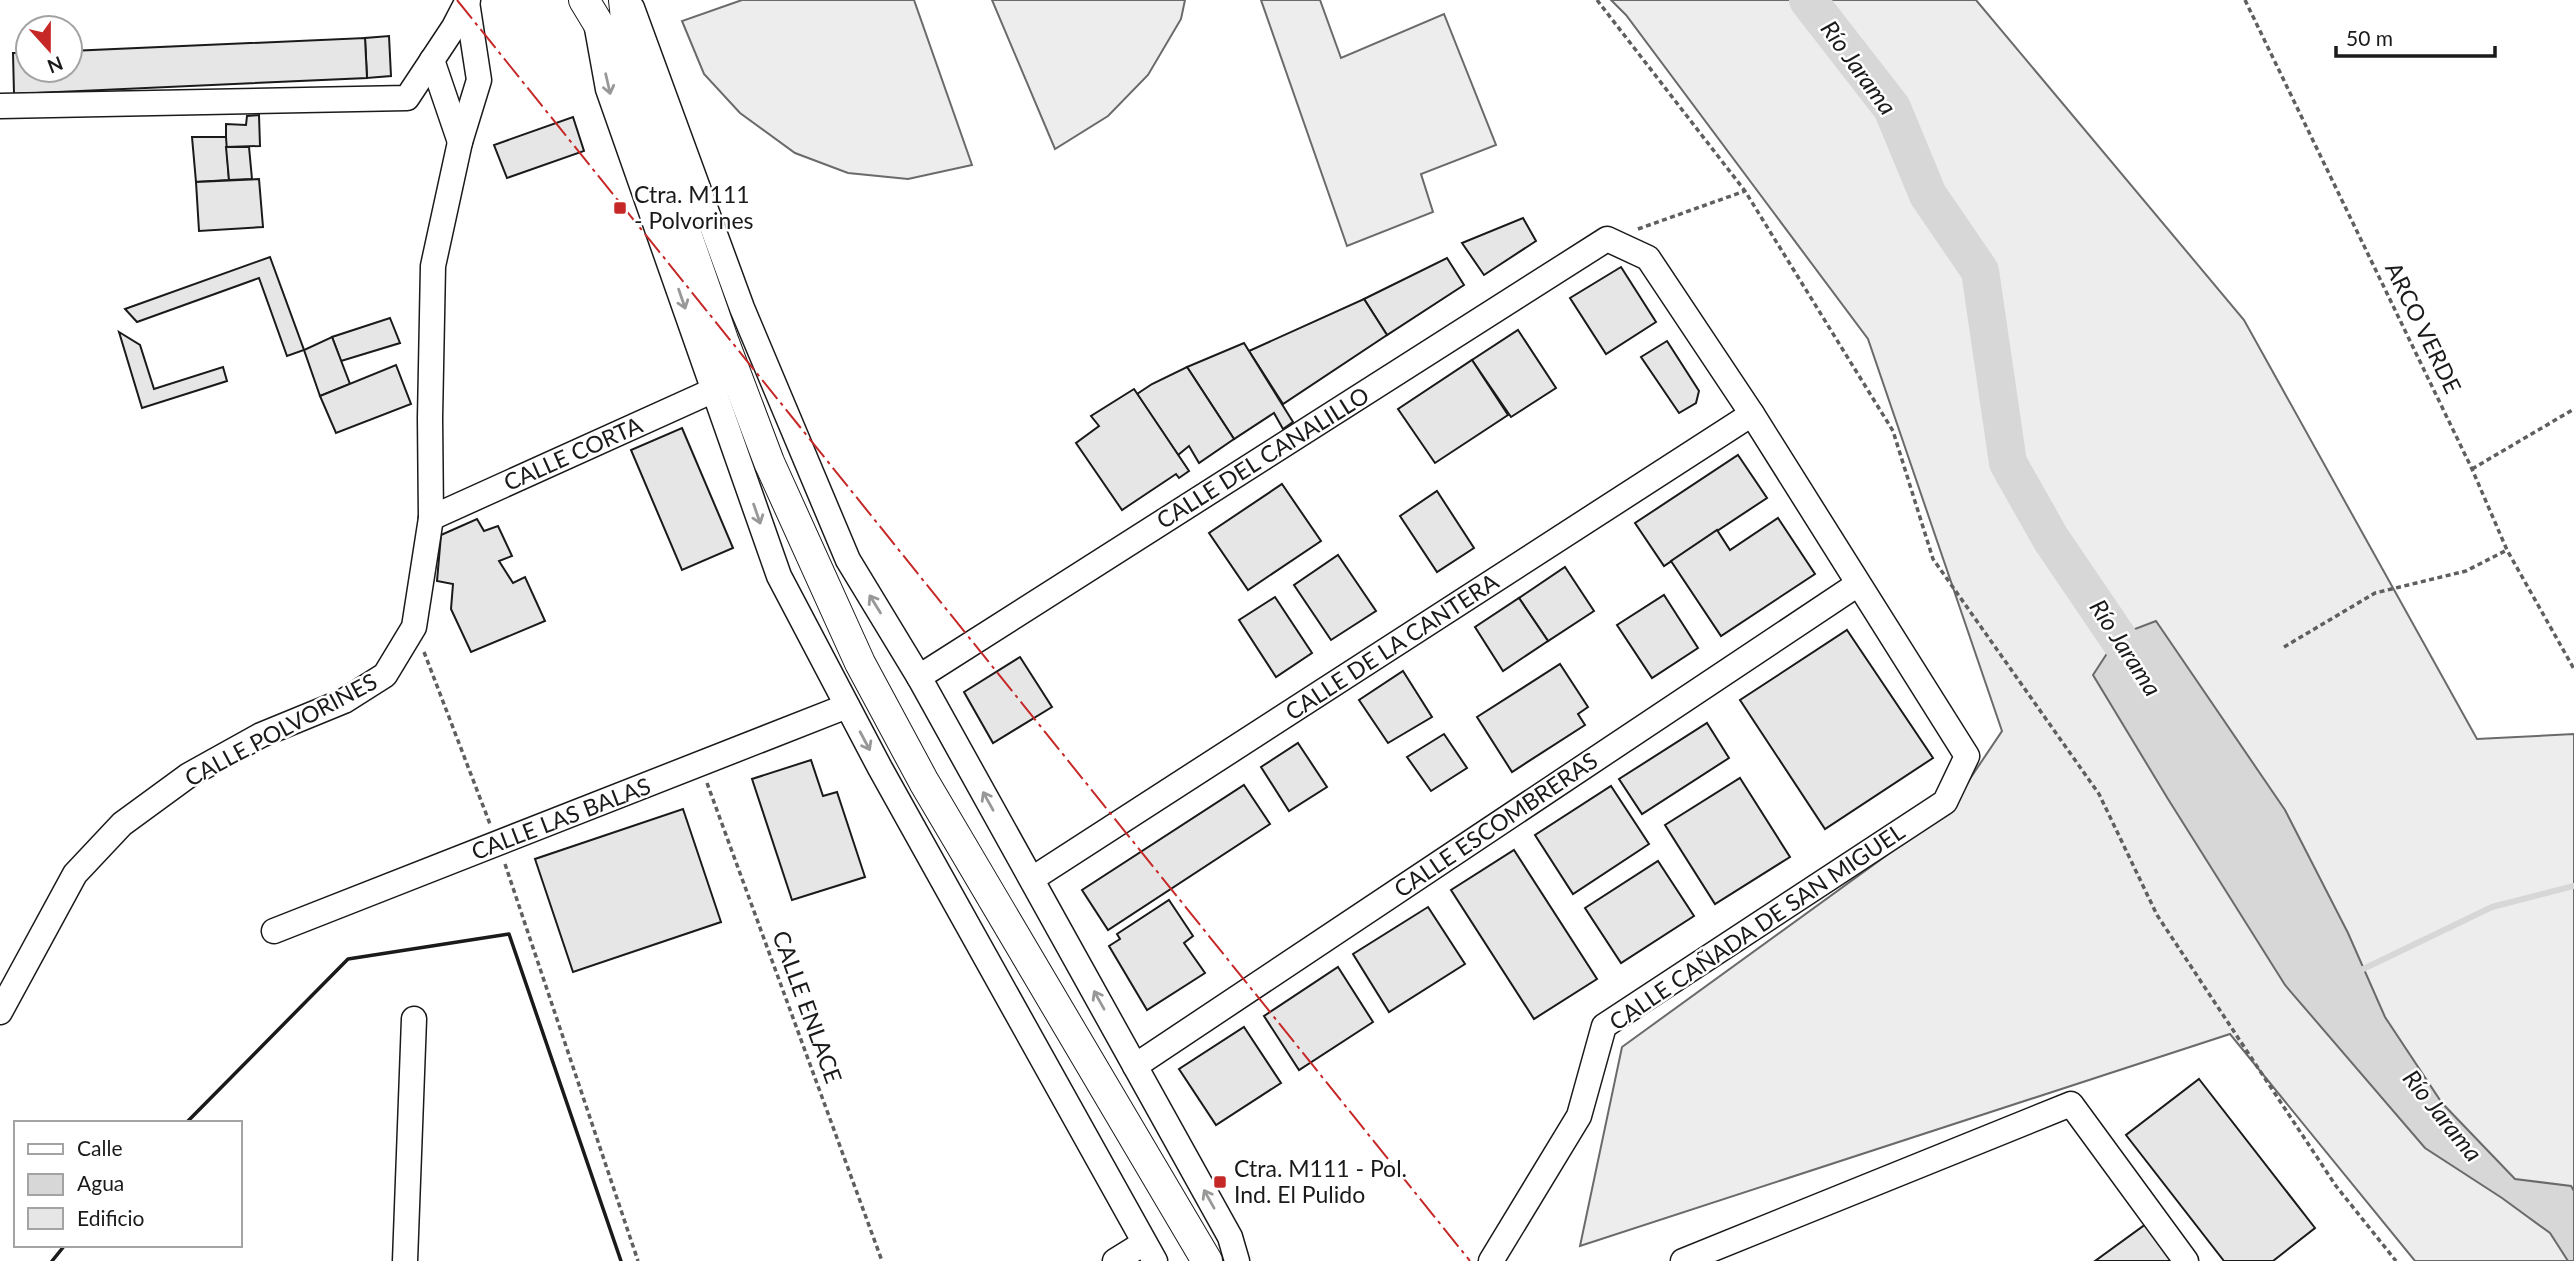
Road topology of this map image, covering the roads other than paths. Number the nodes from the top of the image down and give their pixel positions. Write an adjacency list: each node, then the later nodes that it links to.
1 (627, 0): 5 (main road); 12 (street, one-way to 1)
2 (467, 1): 4 (street); 7 (street, CALLE POLVORINES)
3 (590, 8): 5 (main road); 8 (street, one-way to 8)
4 (432, 61): 6 (street); 7 (street)
5 (632, 80): 22 (main road)
6 (0, 106)
7 (460, 142): 10 (street, CALLE POLVORINES)
8 (714, 390): 10 (street, CALLE CORTA); 13 (street, one-way to 13)
9 (1752, 414): 11 (street); 12 (street, CALLE DEL CANALILLO); 14 (street, CALLE DE LA CANTERA)
10 (431, 518): 16 (street, CALLE POLVORINES)
11 (1858, 584): 18 (street, CALLE ESCOMBRERAS); 24 (street, CALLE CAÑADA DE SAN MIGUEL)
12 (919, 677): 14 (street, one-way to 12)
13 (847, 706): 15 (street, CALLE LAS BALAS); 19 (street, one-way to 19)
14 (1032, 879): 18 (street, one-way to 14)
15 (274, 931)
16 (0, 1013)
17 (414, 1020): 20 (street)
18 (1135, 1066): 23 (street, one-way to 18)
19 (1150, 1252): 21 (street)
20 (405, 1261)
21 (1115, 1261)
22 (1207, 1261)
23 (1237, 1261)
24 (1491, 1261)
25 (1683, 1261): 26 (street)
26 (2186, 1261)

